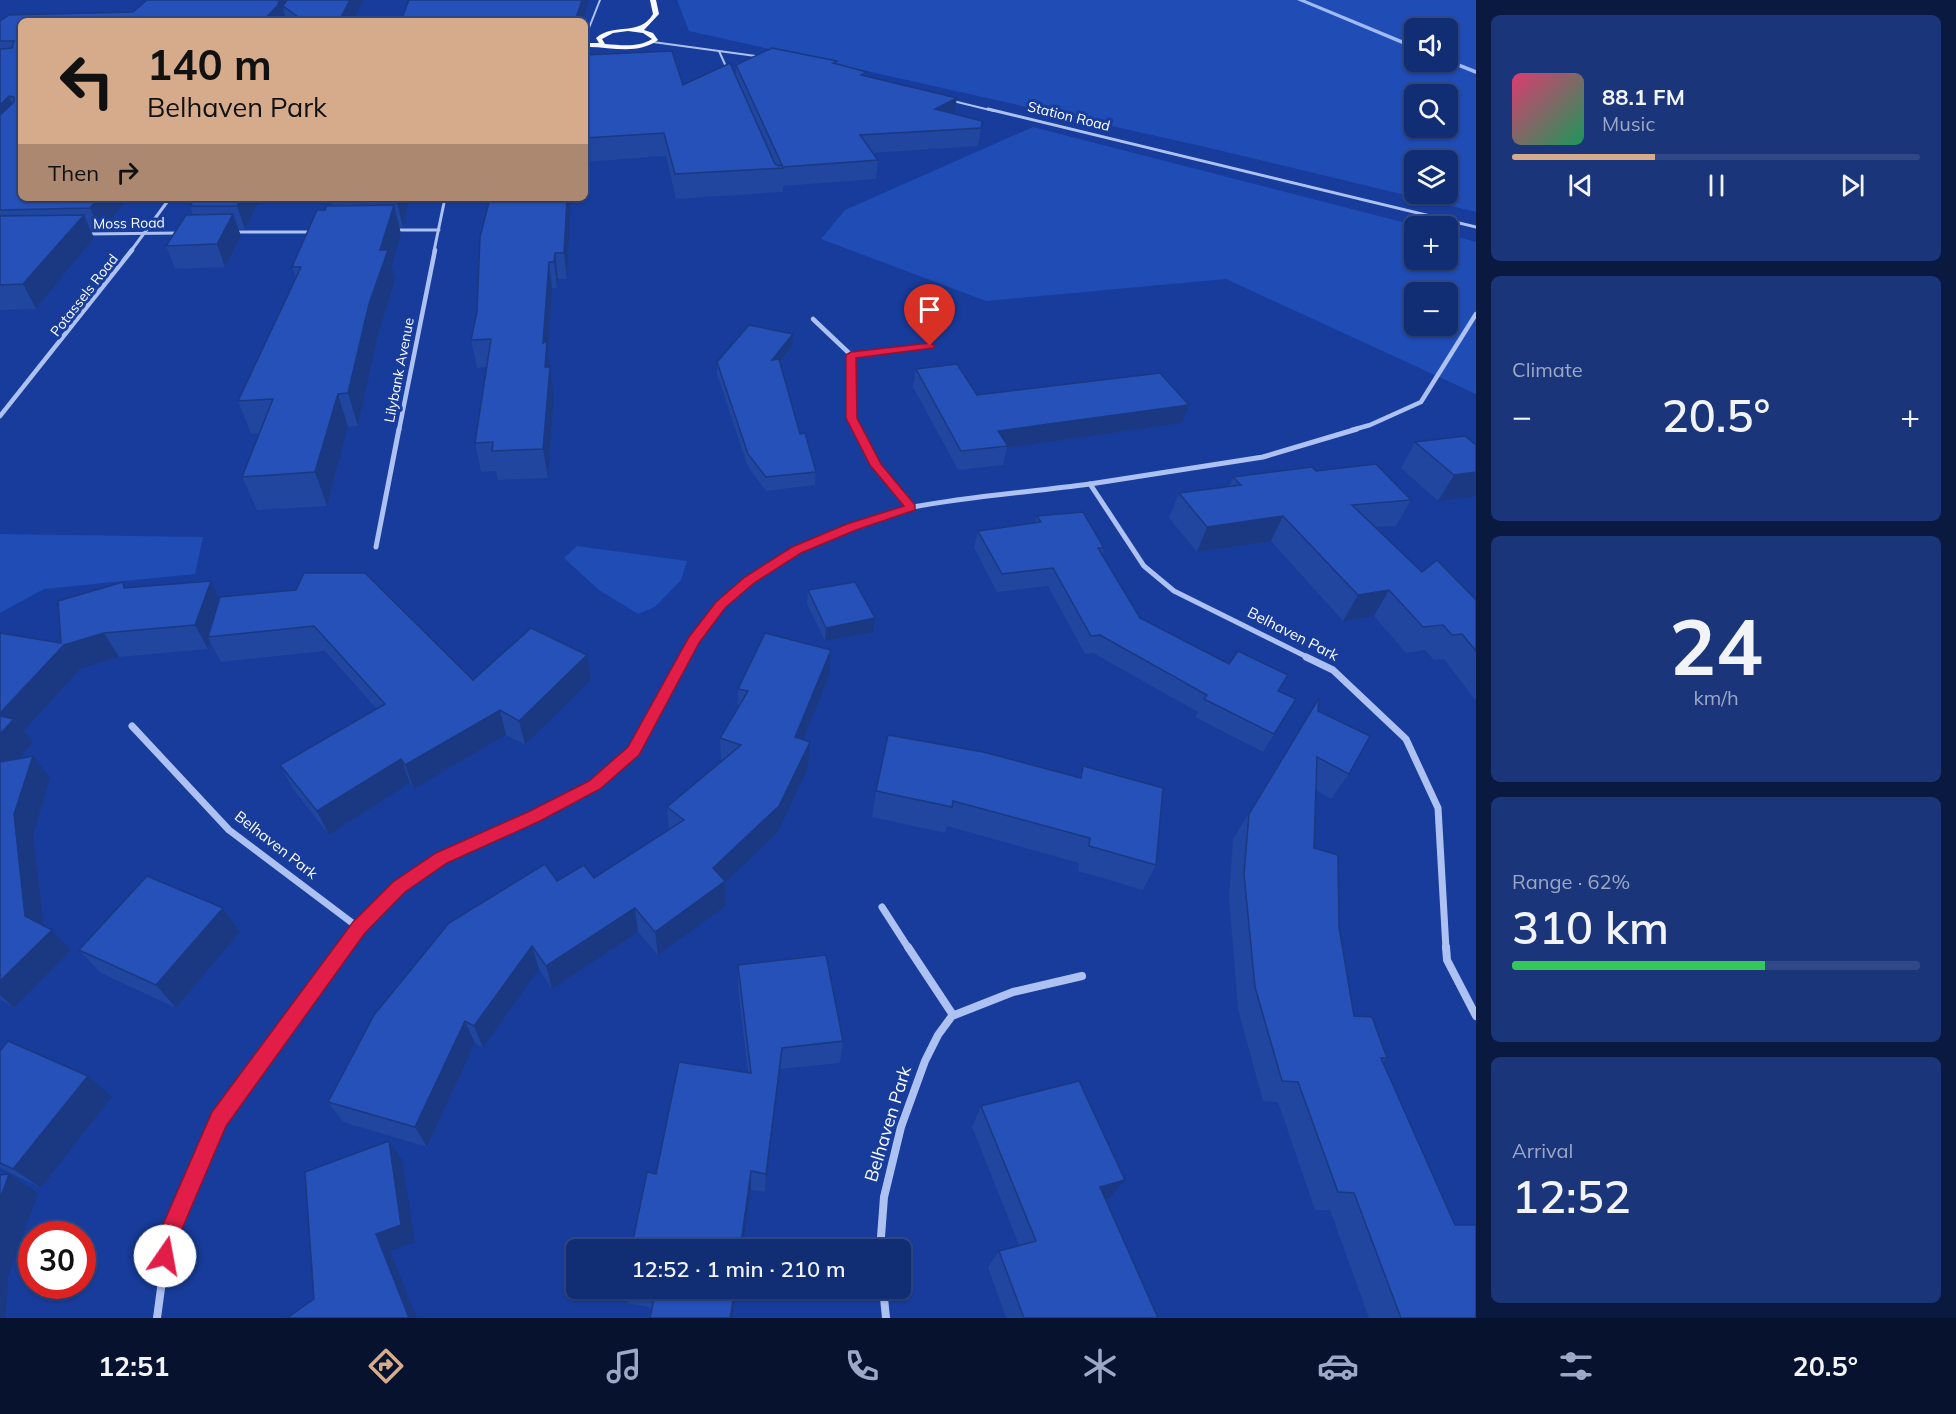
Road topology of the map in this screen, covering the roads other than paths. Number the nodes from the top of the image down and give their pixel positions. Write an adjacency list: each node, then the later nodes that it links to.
1 (600, 0): 3 (street)
2 (653, 0): 4 (main road)
3 (590, 28)
4 (638, 31): 5 (main road); 6 (main road)
5 (653, 42): 6 (main road); 8 (street)
6 (602, 44): 7 (main road)
7 (588, 45)
8 (719, 51): 9 (street); 10 (street)
9 (765, 57)
10 (728, 72)
11 (940, 98): 14 (street, Station Road)
12 (168, 201): 19 (street, Potassels Road)
13 (444, 201): 15 (street, Lilybank Avenue)
14 (1476, 227)
15 (439, 230): 16 (street); 29 (street, Lilybank Avenue)
16 (393, 231)
17 (223, 232): 18 (street)
18 (325, 232)
19 (143, 233): 20 (street, Moss Road); 21 (street, Moss Road); 26 (street, Potassels Road)
20 (189, 233)
21 (83, 234)
22 (1476, 314): 27 (street)
23 (813, 319): 25 (street)
24 (930, 346): 25 (street)
25 (851, 355): 28 (street)
26 (0, 416)
27 (1090, 484): 28 (street); 35 (street, Belhaven Park)
28 (911, 507): 32 (street)
29 (376, 547)
30 (132, 726): 32 (street, Belhaven Park)
31 (882, 907): 34 (street)
32 (359, 928): 38 (street)
33 (1082, 976): 34 (street)
34 (952, 1015): 36 (street, Belhaven Park)
35 (1476, 1016)
36 (879, 1239)
37 (884, 1299): 39 (street)
38 (157, 1318)
39 (886, 1318)

